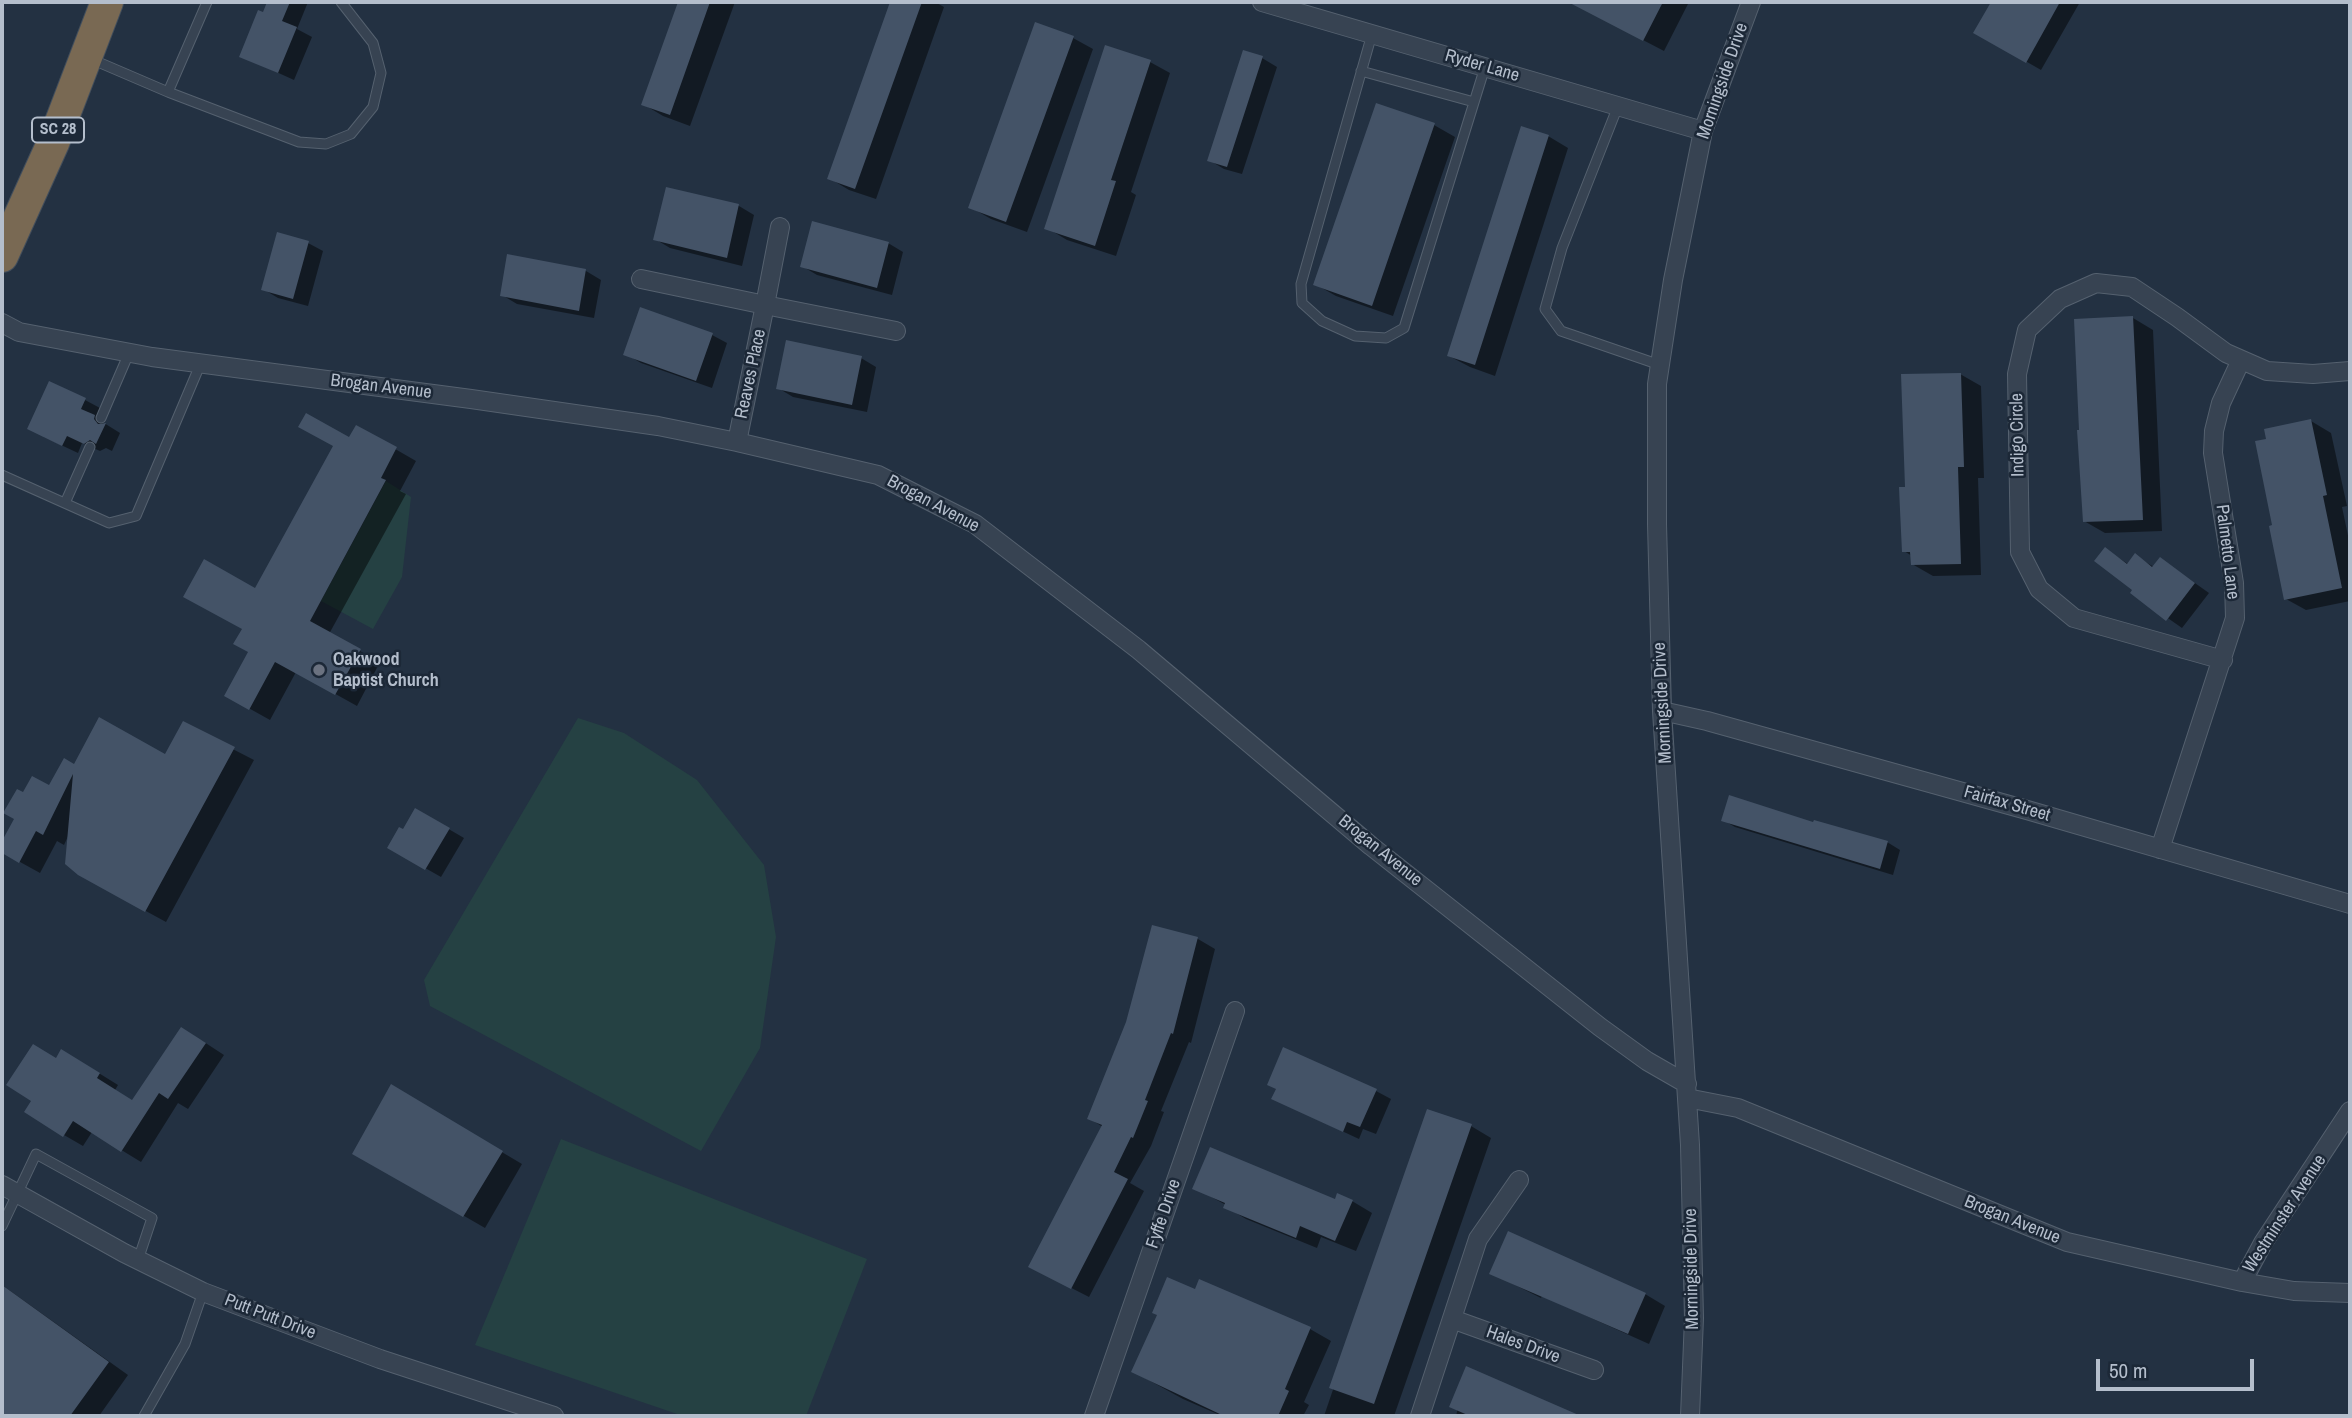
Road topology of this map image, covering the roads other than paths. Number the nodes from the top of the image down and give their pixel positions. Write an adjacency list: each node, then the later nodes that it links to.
1 (107, 2): 7 (highway, SC 28)
2 (207, 2): 10 (lane)
3 (341, 2): 10 (lane)
4 (1262, 2): 6 (street, Ryder Lane)
5 (1751, 2): 13 (street, Morningside Drive)
6 (1372, 34): 8 (street, Ryder Lane); 9 (lane)
7 (86, 57): 10 (lane); 15 (highway, SC 28)
8 (1485, 67): 11 (lane); 12 (street, Ryder Lane)
9 (1361, 71): 11 (lane); 11 (lane)
10 (168, 92)
11 (1475, 102)
12 (1618, 106): 13 (street, Ryder Lane); 23 (lane)
13 (1703, 131): 23 (street, Morningside Drive)
14 (780, 227): 17 (street, Reaves Place)
15 (2, 256)
16 (641, 279): 17 (street, Reaves Place)
17 (765, 306): 19 (street, Reaves Place); 26 (street, Reaves Place)
18 (2, 323): 20 (street, Brogan Avenue)
19 (896, 331)
20 (129, 353): 22 (street, Brogan Avenue); 25 (lane)
21 (2241, 360): 24 (street); 30 (street, Palmetto Lane); 30 (street, Indigo Circle)
22 (200, 365): 26 (street, Brogan Avenue); 29 (lane)
23 (1660, 365): 31 (street, Morningside Drive)
24 (2350, 371)
25 (101, 418)
26 (737, 442): 35 (street, Brogan Avenue)
27 (90, 447): 29 (lane)
28 (2, 475): 29 (lane)
29 (65, 503)
30 (2223, 660): 32 (street, Palmetto Lane)
31 (1662, 711): 32 (street, Fairfax Street); 35 (street, Morningside Drive)
32 (2160, 849): 33 (street, Fairfax Street)
33 (2350, 904)
34 (1235, 1011): 49 (street, Fyffe Drive)
35 (1687, 1091): 42 (street, Brogan Avenue); 51 (street, Morningside Drive)
36 (2350, 1111): 42 (street, Westminster Avenue)
37 (1519, 1180): 45 (street)
38 (2, 1185): 39 (street, Putt Putt Drive)
39 (18, 1194): 40 (lane); 41 (street, Putt Putt Drive); 41 (lane)
40 (2, 1226)
41 (138, 1260): 43 (street, Putt Putt Drive)
42 (2242, 1282): 44 (street, Brogan Avenue)
43 (203, 1292): 47 (lane); 48 (street, Putt Putt Drive)
44 (2350, 1293)
45 (1452, 1319): 46 (street, Hales Drive); 50 (street)
46 (1594, 1370)
47 (144, 1416)
48 (554, 1416)
49 (1094, 1416)
50 (1420, 1416)
51 (1690, 1416)

